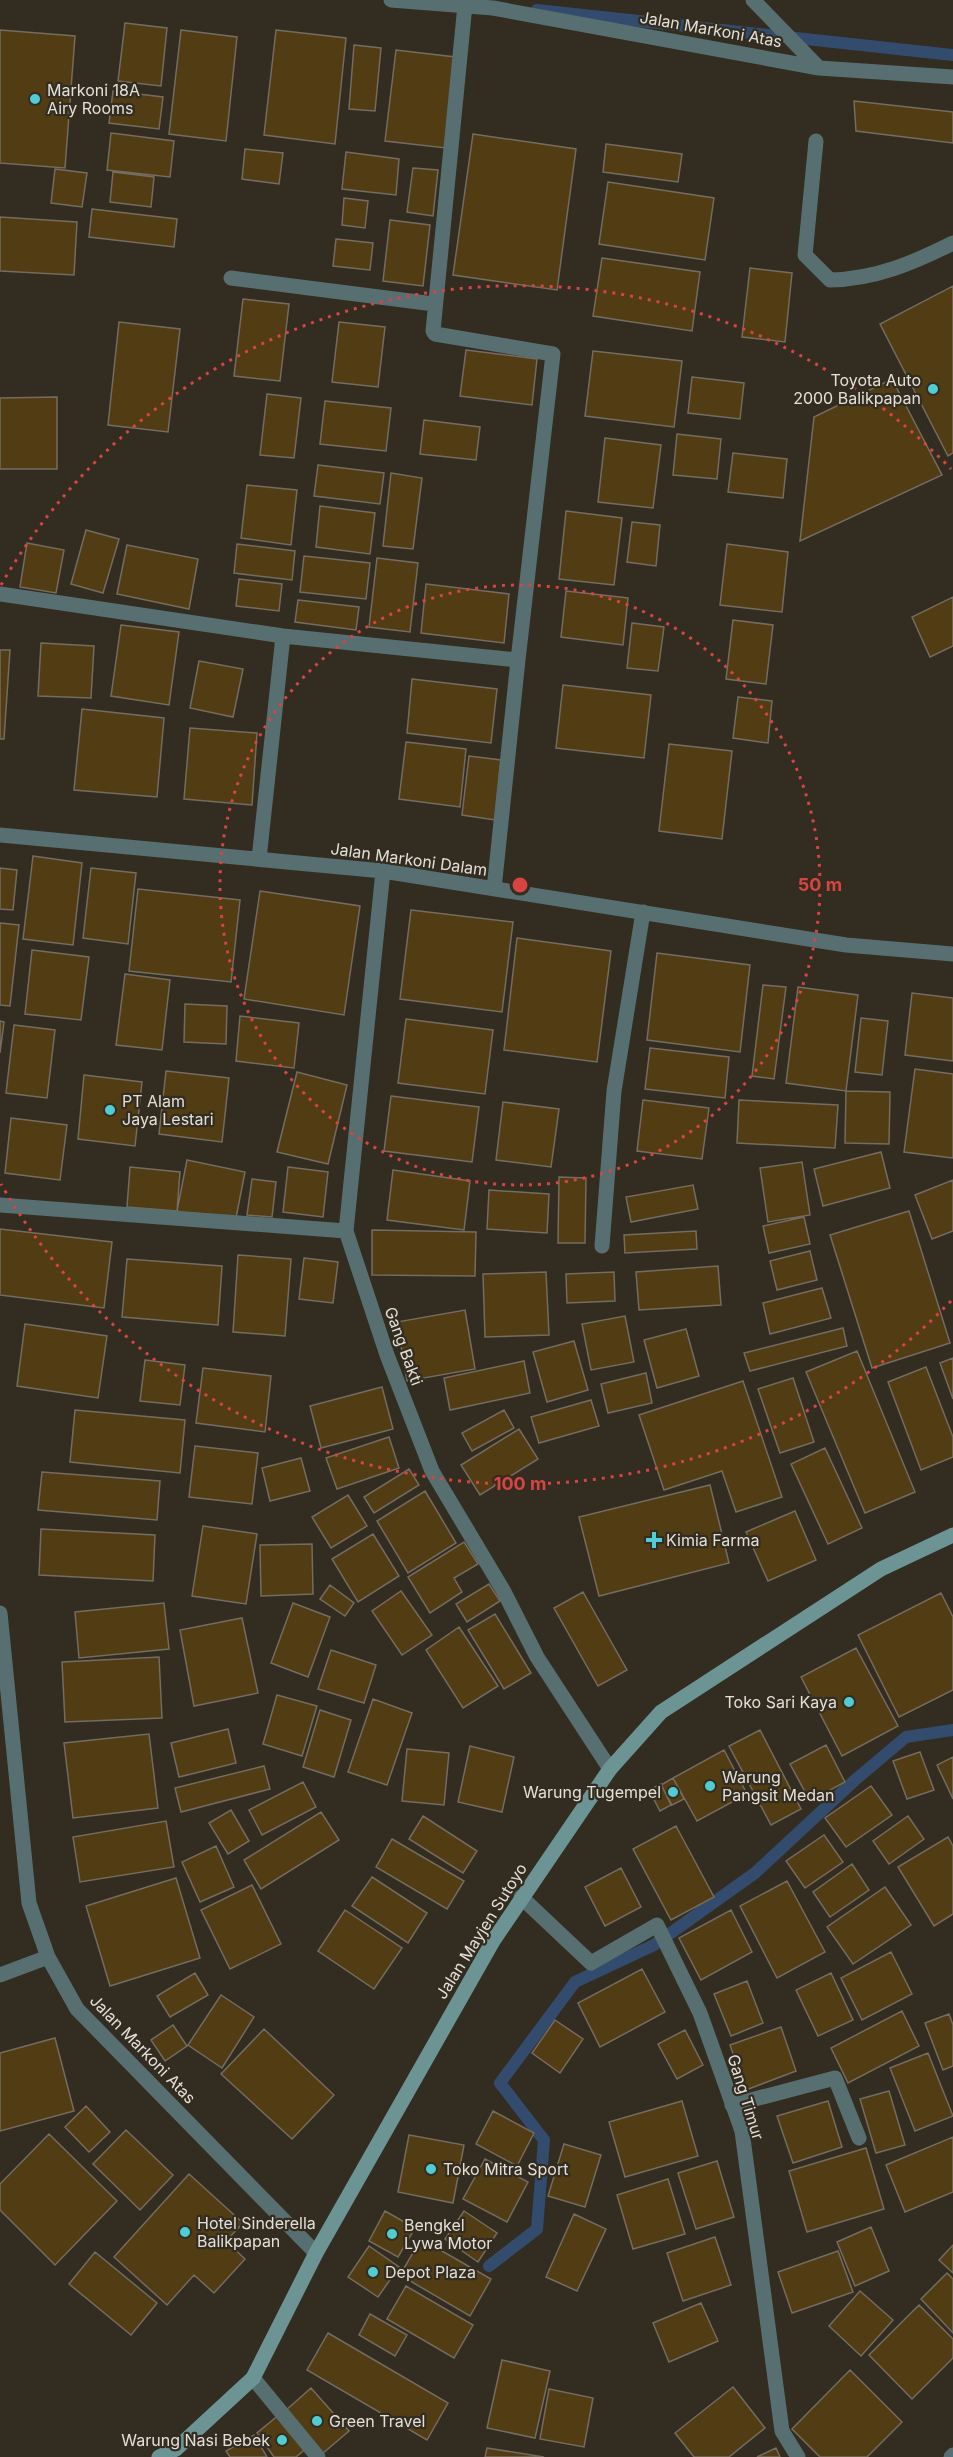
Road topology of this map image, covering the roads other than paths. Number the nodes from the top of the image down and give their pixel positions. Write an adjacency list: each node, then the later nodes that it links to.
1 (392, 0): 3 (street, Jalan Markoni Atas)
2 (753, 0): 4 (street)
3 (470, 2): 4 (street, Jalan Markoni Atas); 9 (street)
4 (819, 68): 5 (street, Jalan Markoni Atas)
5 (953, 76)
6 (816, 141): 7 (street)
7 (953, 243)
8 (231, 278): 9 (street)
9 (434, 304): 12 (street)
10 (0, 594): 11 (street)
11 (283, 636): 12 (street); 14 (street)
12 (518, 660): 16 (street)
13 (0, 835): 14 (street, Jalan Markoni Dalam)
14 (259, 859): 15 (street, Jalan Markoni Dalam)
15 (383, 871): 16 (street, Jalan Markoni Dalam); 20 (street)
16 (494, 888): 17 (street, Jalan Markoni Dalam)
17 (644, 912): 18 (street, Jalan Markoni Dalam); 21 (street)
18 (953, 954)
19 (0, 1205): 20 (street)
20 (346, 1231): 24 (street, Gang Bakti)
21 (602, 1246)
22 (953, 1535): 24 (main road, Jalan Mayjen Sutoyo)
23 (0, 1619): 26 (street, Jalan Markoni Atas)
24 (610, 1769): 25 (main road, Jalan Mayjen Sutoyo)
25 (521, 1897): 28 (street, Gang Timur); 30 (main road, Jalan Mayjen Sutoyo)
26 (48, 1957): 27 (street); 30 (street, Jalan Markoni Atas)
27 (0, 1975)
28 (732, 2104): 29 (street); 34 (street, Gang Timur)
29 (859, 2138)
30 (316, 2253): 31 (main road, Jalan Mayjen Sutoyo)
31 (253, 2378): 32 (main road, Jalan Mayjen Sutoyo); 33 (street)
32 (159, 2457)
33 (318, 2457)
34 (798, 2457)

